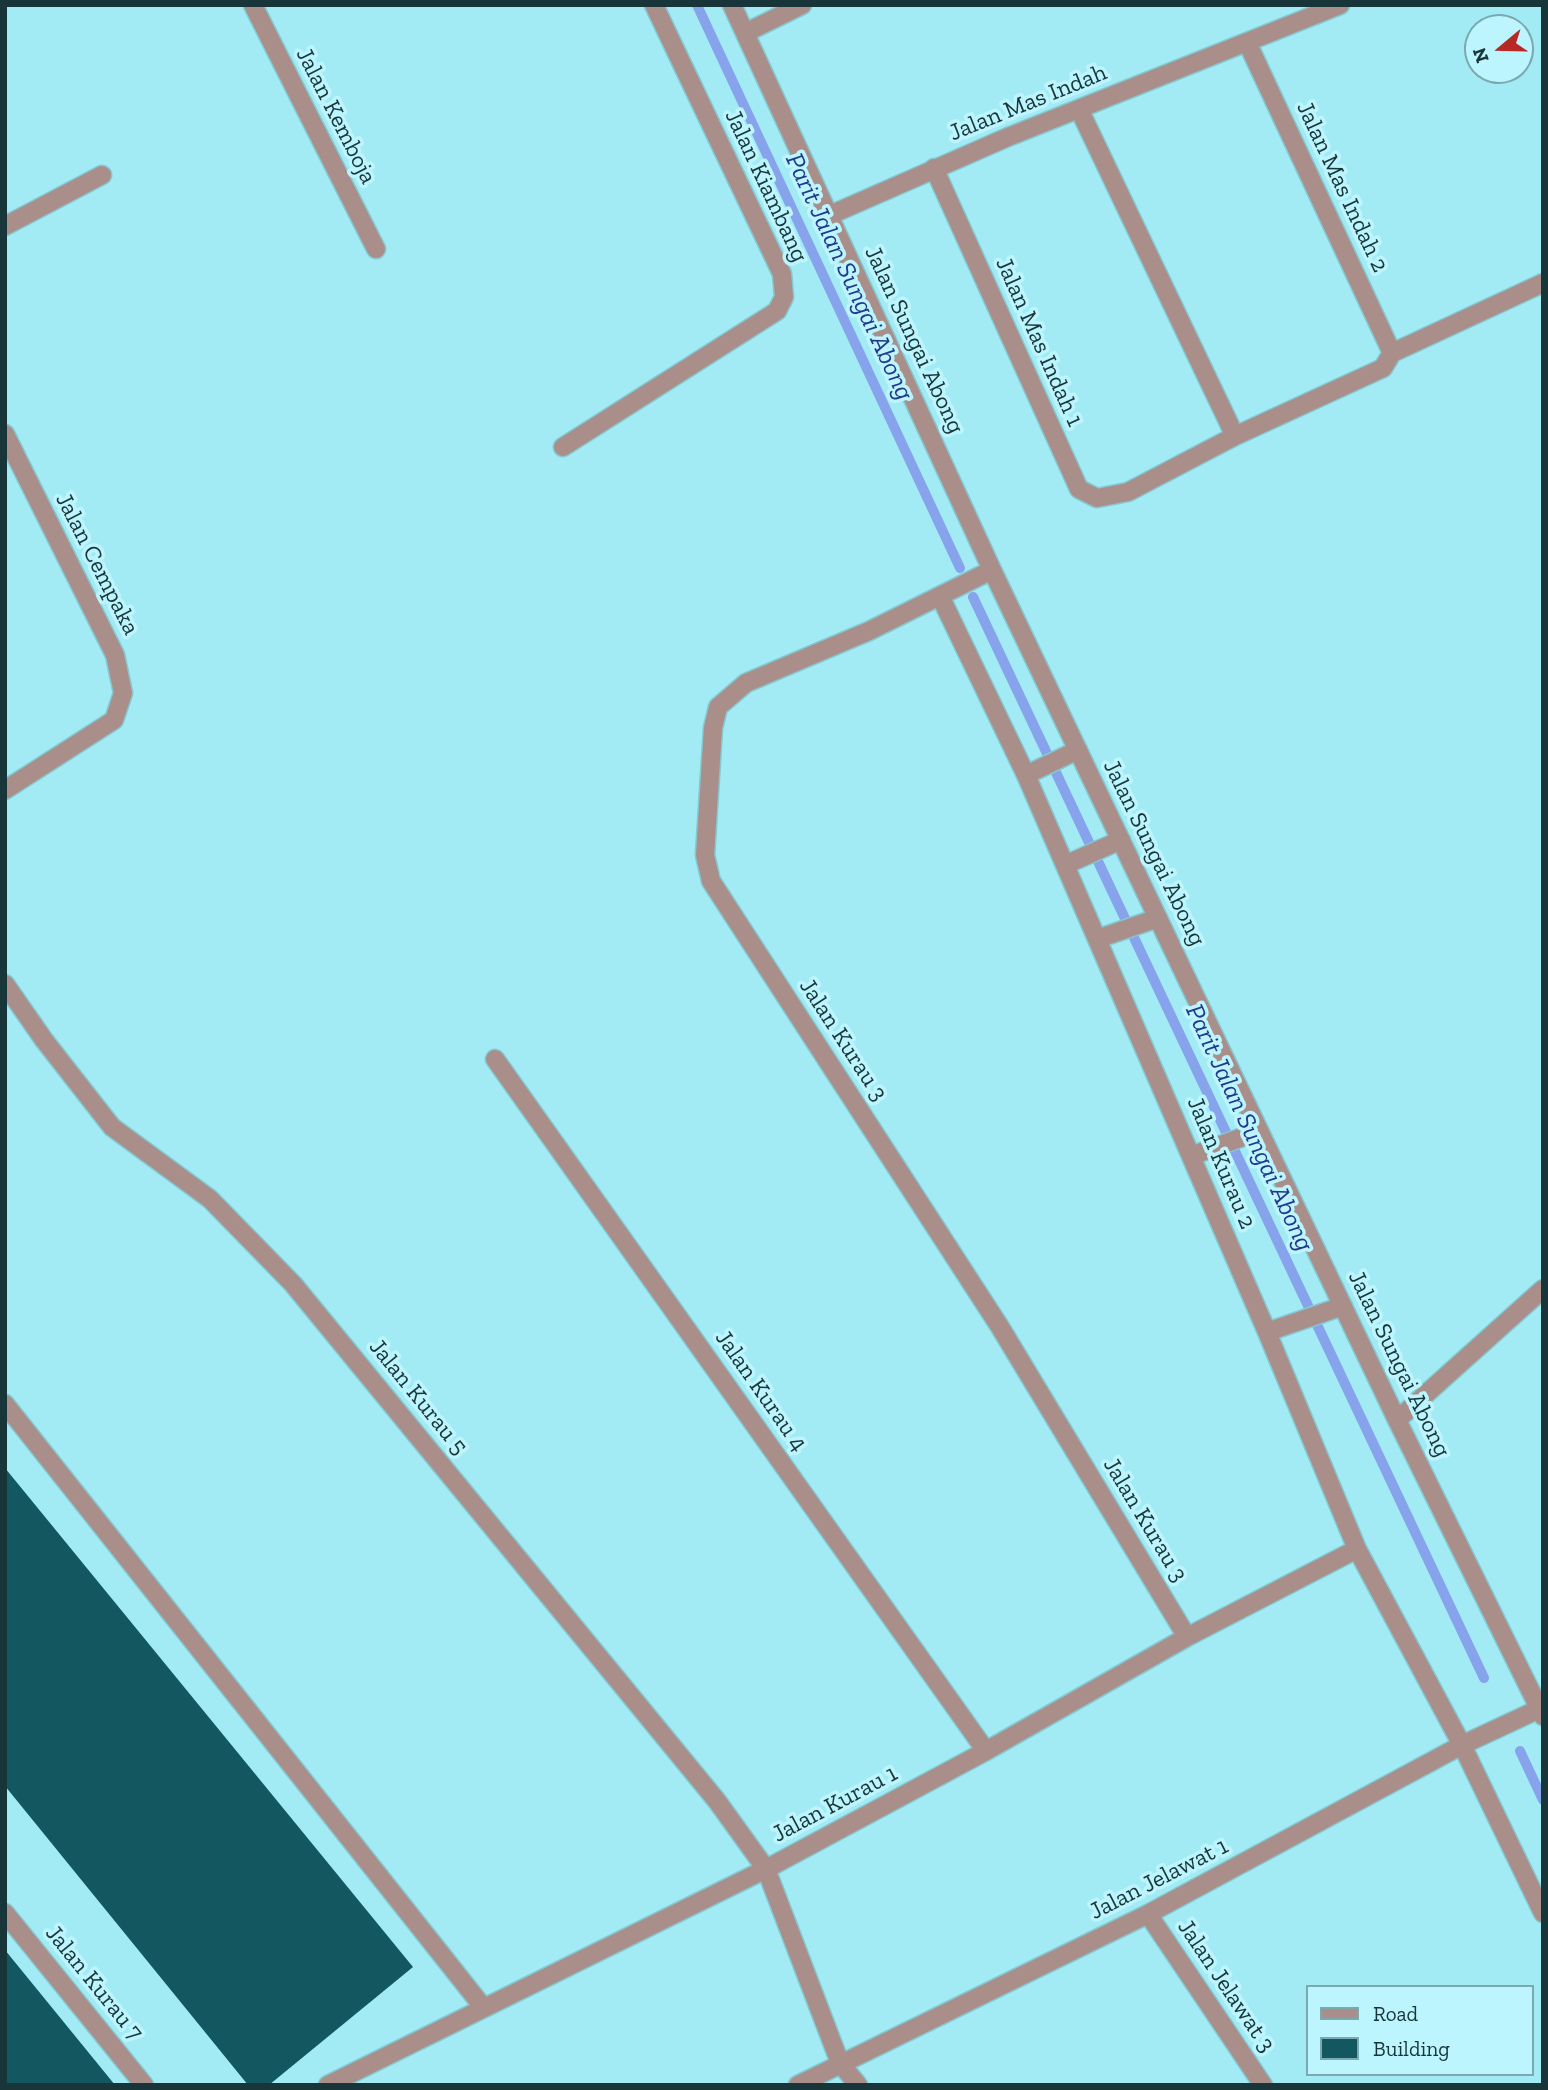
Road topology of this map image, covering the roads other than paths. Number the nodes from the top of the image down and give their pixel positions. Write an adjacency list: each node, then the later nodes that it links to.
1 (253, 5): 13 (street, Jalan Kemboja)
2 (654, 5): 18 (street, Jalan Kiambang)
3 (732, 5): 6 (street, Jalan Sungai Abong)
4 (802, 5): 6 (street)
5 (1340, 5): 7 (street, Jalan Mas Indah)
6 (745, 33): 11 (street, Jalan Sungai Abong)
7 (1247, 42): 8 (street, Jalan Mas Indah); 15 (street, Jalan Mas Indah 2)
8 (1079, 109): 9 (street, Jalan Mas Indah); 17 (street)
9 (934, 168): 11 (street, Jalan Mas Indah); 17 (street, Jalan Mas Indah 1)
10 (102, 175): 12 (street)
11 (830, 215): 19 (street, Jalan Sungai Abong)
12 (5, 226)
13 (376, 248)
14 (1543, 282): 15 (street)
15 (1392, 353): 17 (street)
16 (5, 434): 23 (street, Jalan Cempaka)
17 (1235, 436)
18 (563, 447)
19 (992, 570): 20 (street, Jalan Kurau 3); 21 (street, Jalan Sungai Abong)
20 (940, 596): 22 (street, Jalan Kurau 2); 38 (street, Jalan Kurau 3)
21 (1078, 751): 22 (street); 24 (street, Jalan Sungai Abong)
22 (1033, 772): 25 (street, Jalan Kurau 2)
23 (5, 790)
24 (1121, 840): 25 (street); 26 (street, Jalan Sungai Abong)
25 (1072, 862): 27 (street, Jalan Kurau 2)
26 (1158, 918): 27 (street); 30 (street, Jalan Sungai Abong)
27 (1106, 937): 31 (street, Jalan Kurau 2)
28 (5, 985): 42 (street, Jalan Kurau 5)
29 (495, 1059): 41 (street, Jalan Kurau 4)
30 (1259, 1131): 31 (street); 33 (street, Jalan Sungai Abong)
31 (1191, 1156): 34 (street, Jalan Kurau 2)
32 (1543, 1289): 36 (street)
33 (1343, 1306): 34 (street); 36 (street, Jalan Sungai Abong)
34 (1267, 1332): 37 (street, Jalan Kurau 2)
35 (5, 1404): 46 (street)
36 (1397, 1420): 39 (street, Jalan Sungai Abong)
37 (1357, 1549): 38 (street, Jalan Kurau 1); 40 (street, Jalan Kurau 2)
38 (1187, 1637): 41 (street, Jalan Kurau 1)
39 (1541, 1713): 40 (street, Jalan Jelawat 1)
40 (1462, 1745): 44 (street, Jalan Kurau 2); 45 (street, Jalan Jelawat 1)
41 (986, 1751): 42 (street, Jalan Kurau 1)
42 (766, 1869): 46 (street, Jalan Kurau 1); 47 (street, Jalan Kurau 5)
43 (5, 1913): 48 (street, Jalan Kurau 7)
44 (1543, 1913)
45 (1148, 1914): 47 (street, Jalan Jelawat 1); 52 (street, Jalan Jelawat 3)
46 (483, 2007): 49 (street, Jalan Kurau 1)
47 (840, 2063): 50 (street, Jalan Jelawat 1); 51 (street, Jalan Kurau 5)
48 (144, 2085)
49 (328, 2085)
50 (798, 2085)
51 (858, 2085)
52 (1263, 2085)

